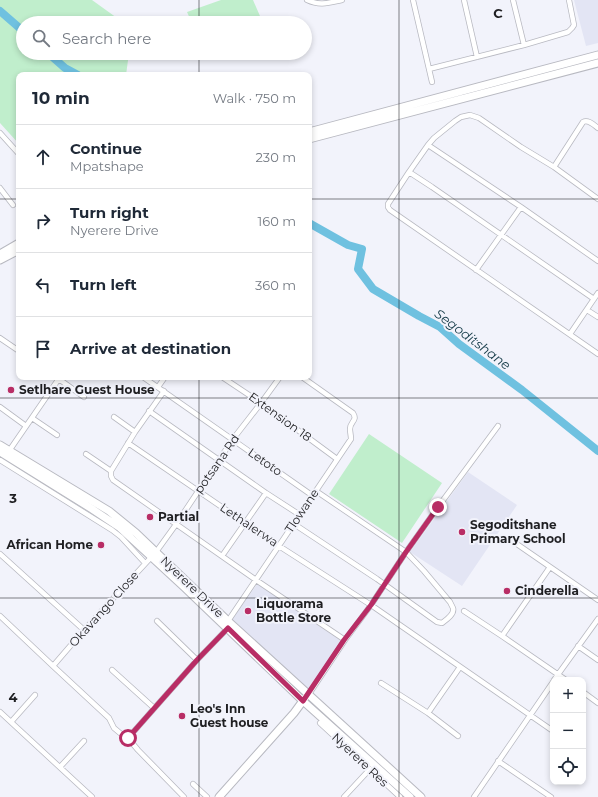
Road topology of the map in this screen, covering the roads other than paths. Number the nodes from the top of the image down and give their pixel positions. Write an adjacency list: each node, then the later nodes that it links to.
1 (307, 0): 2 (street)
2 (342, 0)
3 (413, 0): 11 (street)
4 (464, 0): 9 (street)
5 (513, 0): 7 (street)
6 (569, 0): 7 (street)
7 (524, 45): 9 (street)
8 (598, 55): 14 (main road)
9 (477, 57): 11 (street)
10 (598, 64): 16 (main road)
11 (429, 69): 12 (street)
12 (432, 82)
13 (598, 128): 19 (street)
14 (312, 131)
15 (0, 133): 18 (street)
16 (312, 138)
17 (428, 145): 19 (street); 20 (street); 24 (street)
18 (16, 151)
19 (554, 167): 22 (street)
20 (409, 172): 25 (street); 31 (street)
21 (0, 188): 23 (street)
22 (598, 198)
23 (13, 204)
24 (521, 207): 25 (street); 30 (street)
25 (502, 235): 31 (street); 33 (street)
26 (16, 245): 28 (main road)
27 (16, 252): 29 (main road)
28 (0, 254)
29 (0, 260)
30 (598, 261)
31 (476, 270): 36 (street)
32 (598, 293): 33 (street)
33 (594, 299): 34 (street)
34 (587, 310): 35 (street); 36 (street)
35 (598, 317)
36 (570, 334): 39 (street)
37 (0, 338): 38 (street)
38 (16, 350)
39 (598, 354)
40 (57, 380): 54 (street)
41 (61, 380): 49 (street)
42 (148, 380): 47 (street, Letoto)
43 (163, 380): 47 (street)
44 (227, 380): 50 (street, Extension 18)
45 (278, 380): 50 (street, potsana Rd)
46 (306, 380): 65 (street, Tlowane)
47 (158, 387): 48 (street, Letoto)
48 (164, 391): 52 (street); 59 (street, Letoto)
49 (84, 397)
50 (262, 403): 59 (street, potsana Rd); 65 (street, Extension 18)
51 (0, 407): 55 (street)
52 (149, 412): 57 (street); 67 (street)
53 (114, 417): 57 (street)
54 (32, 418): 55 (street); 58 (street)
55 (26, 426): 62 (street)
56 (498, 426): 78 (street)
57 (135, 432): 60 (street)
58 (57, 435)
59 (233, 439): 67 (street, potsana Rd); 71 (street, Letoto)
60 (128, 443): 68 (street); 69 (street, Lethalerwa)
61 (0, 445): 62 (main road, Nyerere Drive)
62 (9, 451): 80 (main road, Nyerere Drive)
63 (0, 452): 80 (main road, Nyerere Drive)
64 (86, 454): 68 (street)
65 (337, 459): 71 (street, Tlowane)
66 (0, 460): 82 (street)
67 (219, 460): 69 (street, potsana Rd); 70 (street)
68 (111, 471): 73 (street)
69 (198, 491): 73 (street, potsana Rd); 74 (street, Lethalerwa)
70 (266, 493): 72 (street); 74 (street)
71 (315, 493): 72 (street, Tlowane); 78 (street, Letoto)
72 (300, 515): 75 (street, Tlowane)
73 (177, 523): 80 (street, potsana Rd); 81 (street)
74 (244, 523): 77 (street, Lethalerwa); 81 (street)
75 (294, 524): 77 (street, Tlowane); 85 (street)
76 (511, 540): 83 (street)
77 (279, 546): 84 (street, Tlowane); 87 (street, Lethalerwa)
78 (406, 552): 85 (street); 85 (street, Letoto)
79 (0, 554): 93 (street)
80 (154, 554): 82 (street, Okavango Close); 92 (main road, Nyerere Drive)
81 (222, 556): 84 (street)
82 (146, 563): 93 (street, Okavango Close)
83 (550, 567): 86 (street); 94 (street)
84 (256, 580): 92 (street, Tlowane); 95 (street)
85 (385, 585): 87 (street)
86 (598, 600)
87 (371, 605): 95 (street); 100 (street, Lethalerwa)
88 (464, 611): 94 (street)
89 (0, 616): 99 (street)
90 (598, 619): 96 (street)
91 (157, 621): 97 (street)
92 (228, 625): 97 (street, Tlowane); 106 (main road, Nyerere Drive); 109 (main road, Nyerere Drive)
93 (84, 630): 99 (street, Okavango Close)
94 (502, 636): 102 (street)
95 (344, 640): 106 (street)
96 (578, 646): 98 (street); 102 (street)
97 (197, 660): 111 (street, Tlowane)
98 (598, 660)
99 (53, 666): 119 (street)
100 (460, 667): 113 (street); 114 (street, Lethalerwa)
101 (112, 670): 111 (street)
102 (558, 675): 103 (street)
103 (561, 677)
104 (381, 683): 113 (street)
105 (550, 687): 114 (street)
106 (309, 694): 109 (main road); 132 (main road, Nyerere Drive)
107 (586, 694): 110 (street)
108 (35, 695): 115 (street)
109 (303, 701): 128 (main road); 131 (main road, Nyerere Drive)
110 (598, 703)
111 (154, 708): 119 (street, Tlowane)
112 (0, 712): 115 (street)
113 (428, 713): 118 (street)
114 (530, 716): 117 (street, Lethalerwa); 121 (street)
115 (11, 722): 122 (street)
116 (320, 723): 123 (street, Nyerere Res)
117 (550, 729)
118 (458, 736)
119 (128, 738): 126 (street)
120 (84, 741): 122 (street)
121 (498, 761): 133 (street); 134 (street)
122 (60, 767): 125 (street)
123 (370, 769): 129 (street); 130 (street, Nyerere Res)
124 (193, 784): 127 (street)
125 (92, 797)
126 (184, 797)
127 (207, 797)
128 (219, 797)
129 (344, 797)
130 (400, 797)
131 (410, 797)
132 (421, 797)
133 (474, 797)
134 (550, 797)

